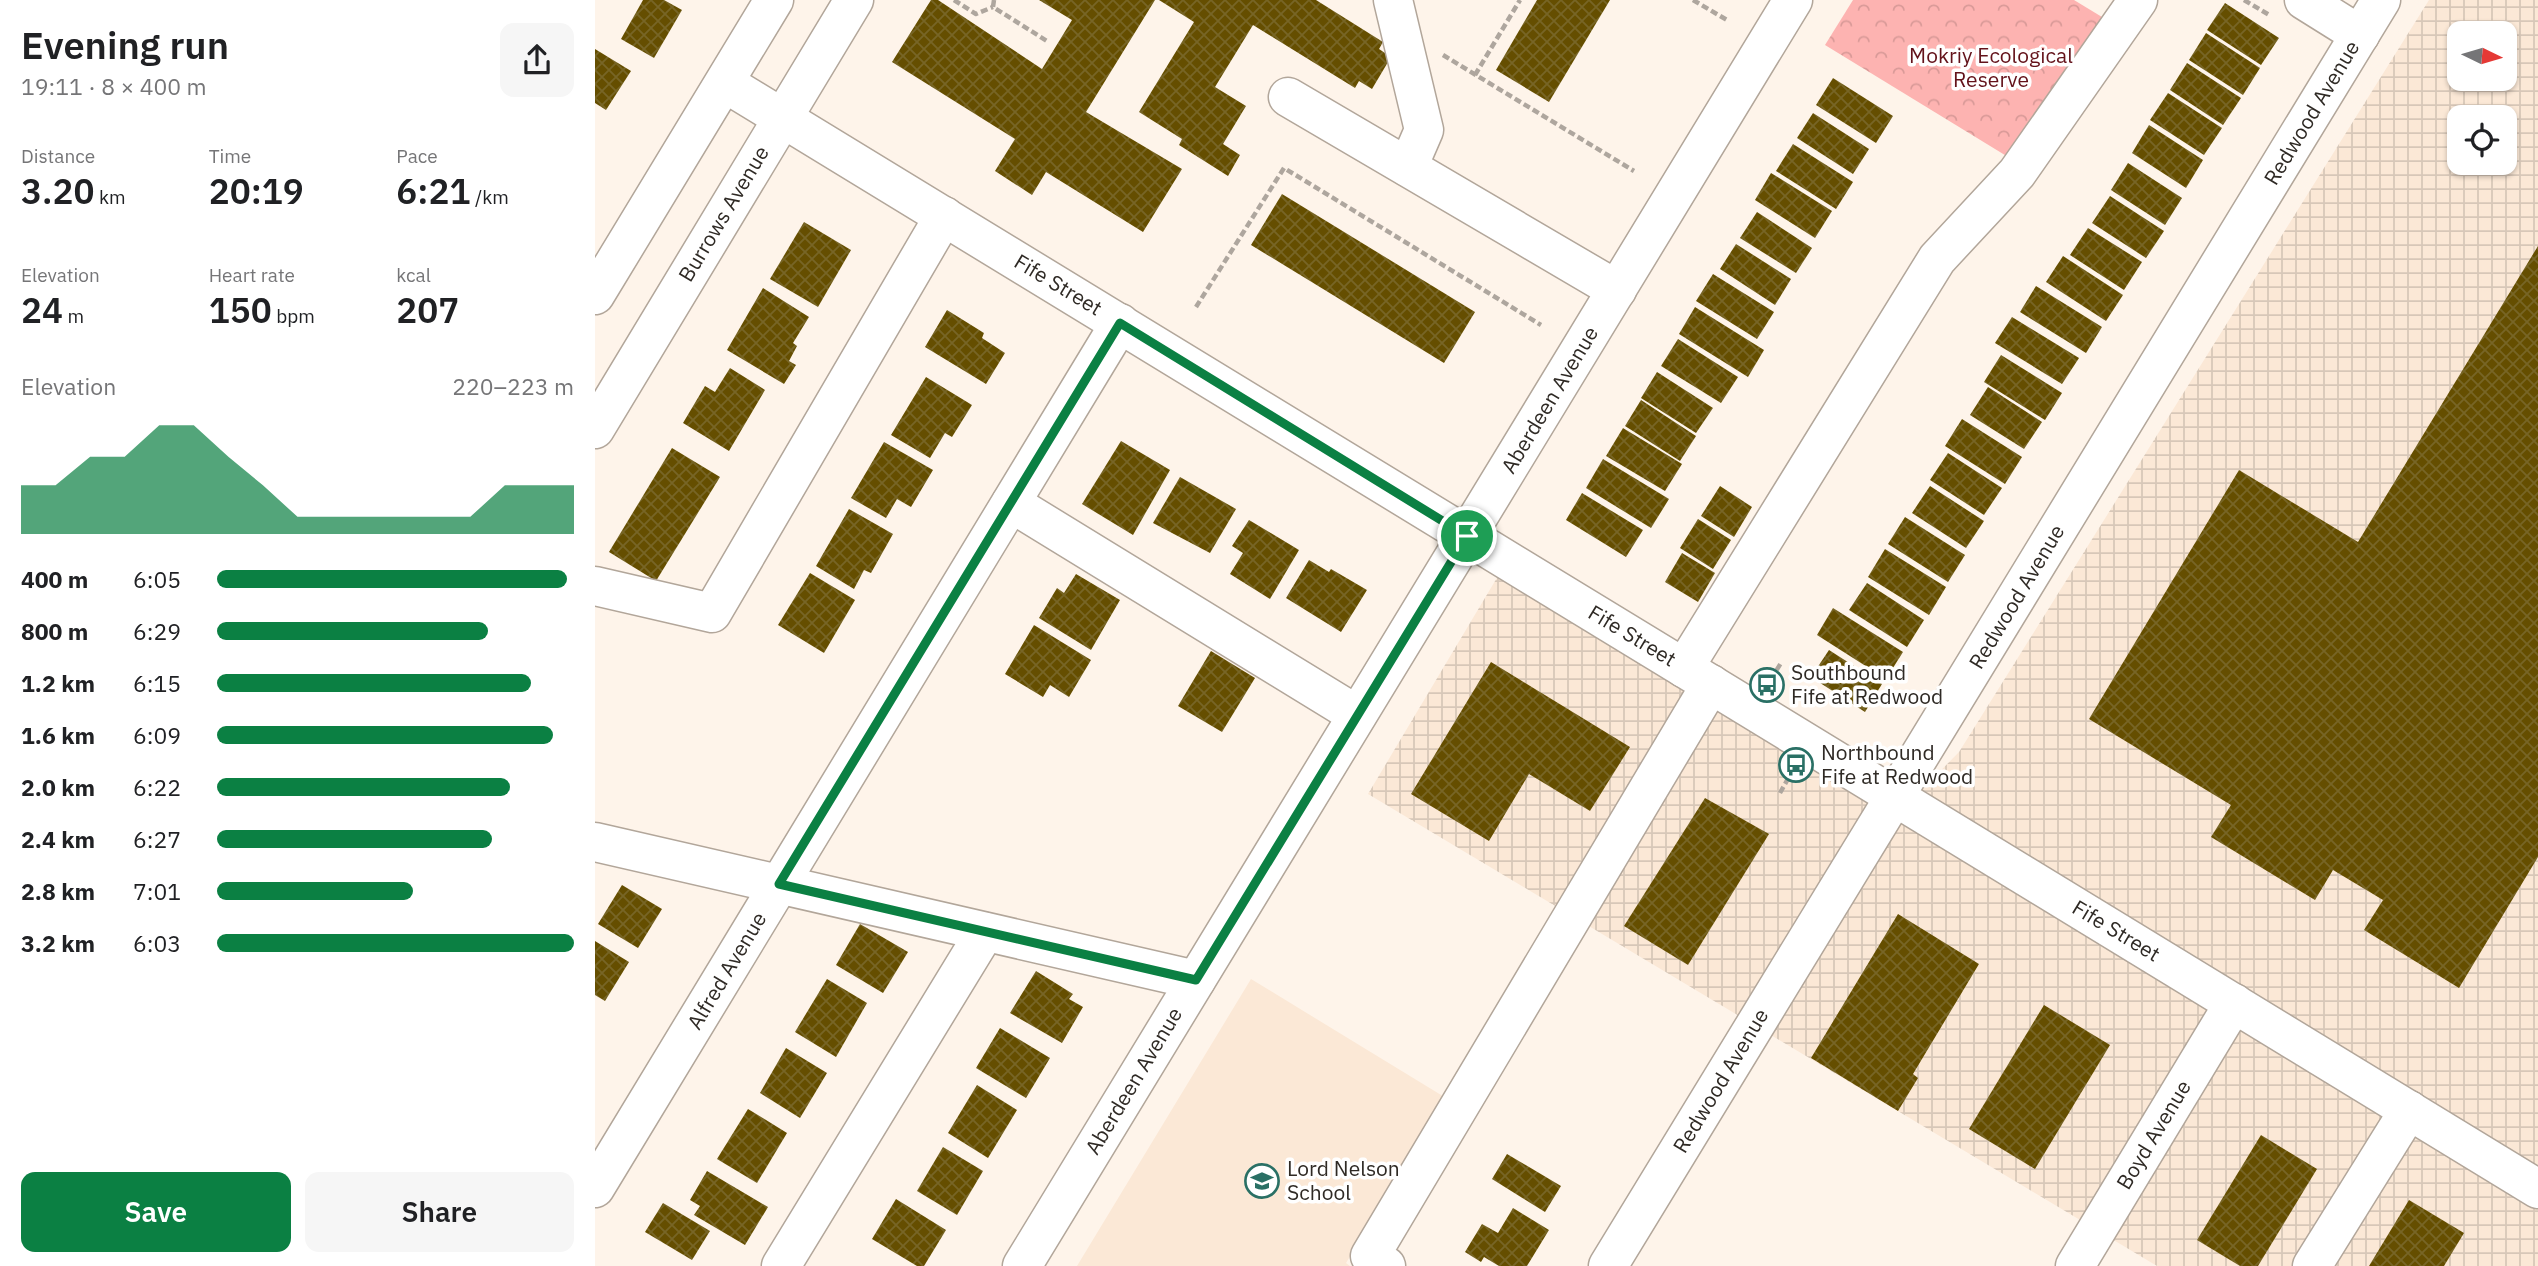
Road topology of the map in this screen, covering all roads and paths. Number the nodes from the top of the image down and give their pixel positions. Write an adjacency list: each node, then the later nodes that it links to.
1 (774, 0): 18 (street)
2 (854, 0): 20 (street, Burrows Avenue)
3 (954, 0): 12 (path)
4 (994, 0): 12 (path)
5 (1393, 0): 21 (street)
6 (1520, 0): 17 (path)
7 (1693, 0): 13 (path)
8 (1793, 0): 24 (street, Aberdeen Avenue)
9 (2138, 0): 34 (street)
10 (2304, 0): 14 (street)
11 (2381, 0): 14 (street, Redwood Avenue)
12 (993, 7): 15 (path)
13 (1727, 20)
14 (2360, 35): 39 (street, Redwood Avenue)
15 (1047, 41)
16 (1434, 50): 17 (path)
17 (1475, 75): 22 (path)
18 (725, 83): 20 (street, Fife Street); 25 (street)
19 (1288, 97): 21 (street)
20 (783, 117): 23 (street, Fife Street); 29 (street, Burrows Avenue)
21 (1408, 167): 24 (street)
22 (1635, 172)
23 (944, 216): 27 (street, Fife Street); 32 (street)
24 (1617, 290): 31 (street, Aberdeen Avenue)
25 (595, 295)
26 (1196, 307): 28 (path)
27 (1120, 323): 30 (street, Alfred Avenue); 31 (street, Fife Street)
28 (1541, 325)
29 (595, 429)
30 (1011, 503): 36 (street); 41 (street, Alfred Avenue)
31 (1467, 536): 34 (street, Fife Street); 36 (street, Aberdeen Avenue)
32 (595, 586)
33 (1781, 663): 35 (path)
34 (1697, 676): 39 (street, Fife Street); 50 (street)
35 (1767, 685)
36 (1357, 716): 43 (street, Aberdeen Avenue)
37 (1796, 765): 38 (path)
38 (1780, 793)
39 (1895, 796): 44 (street, Fife Street); 51 (street, Redwood Avenue)
40 (595, 842): 41 (street)
41 (779, 884): 42 (street); 46 (street, Alfred Avenue)
42 (985, 932): 43 (street); 48 (street)
43 (1196, 980): 49 (street, Aberdeen Avenue)
44 (2234, 1003): 45 (street, Fife Street); 52 (street, Boyd Avenue)
45 (2409, 1110): 47 (street, Fife Street); 53 (street)
46 (595, 1188)
47 (2538, 1189)
48 (781, 1266)
49 (1021, 1266)
50 (1386, 1266)
51 (1608, 1266)
52 (2074, 1266)
53 (2312, 1266)

